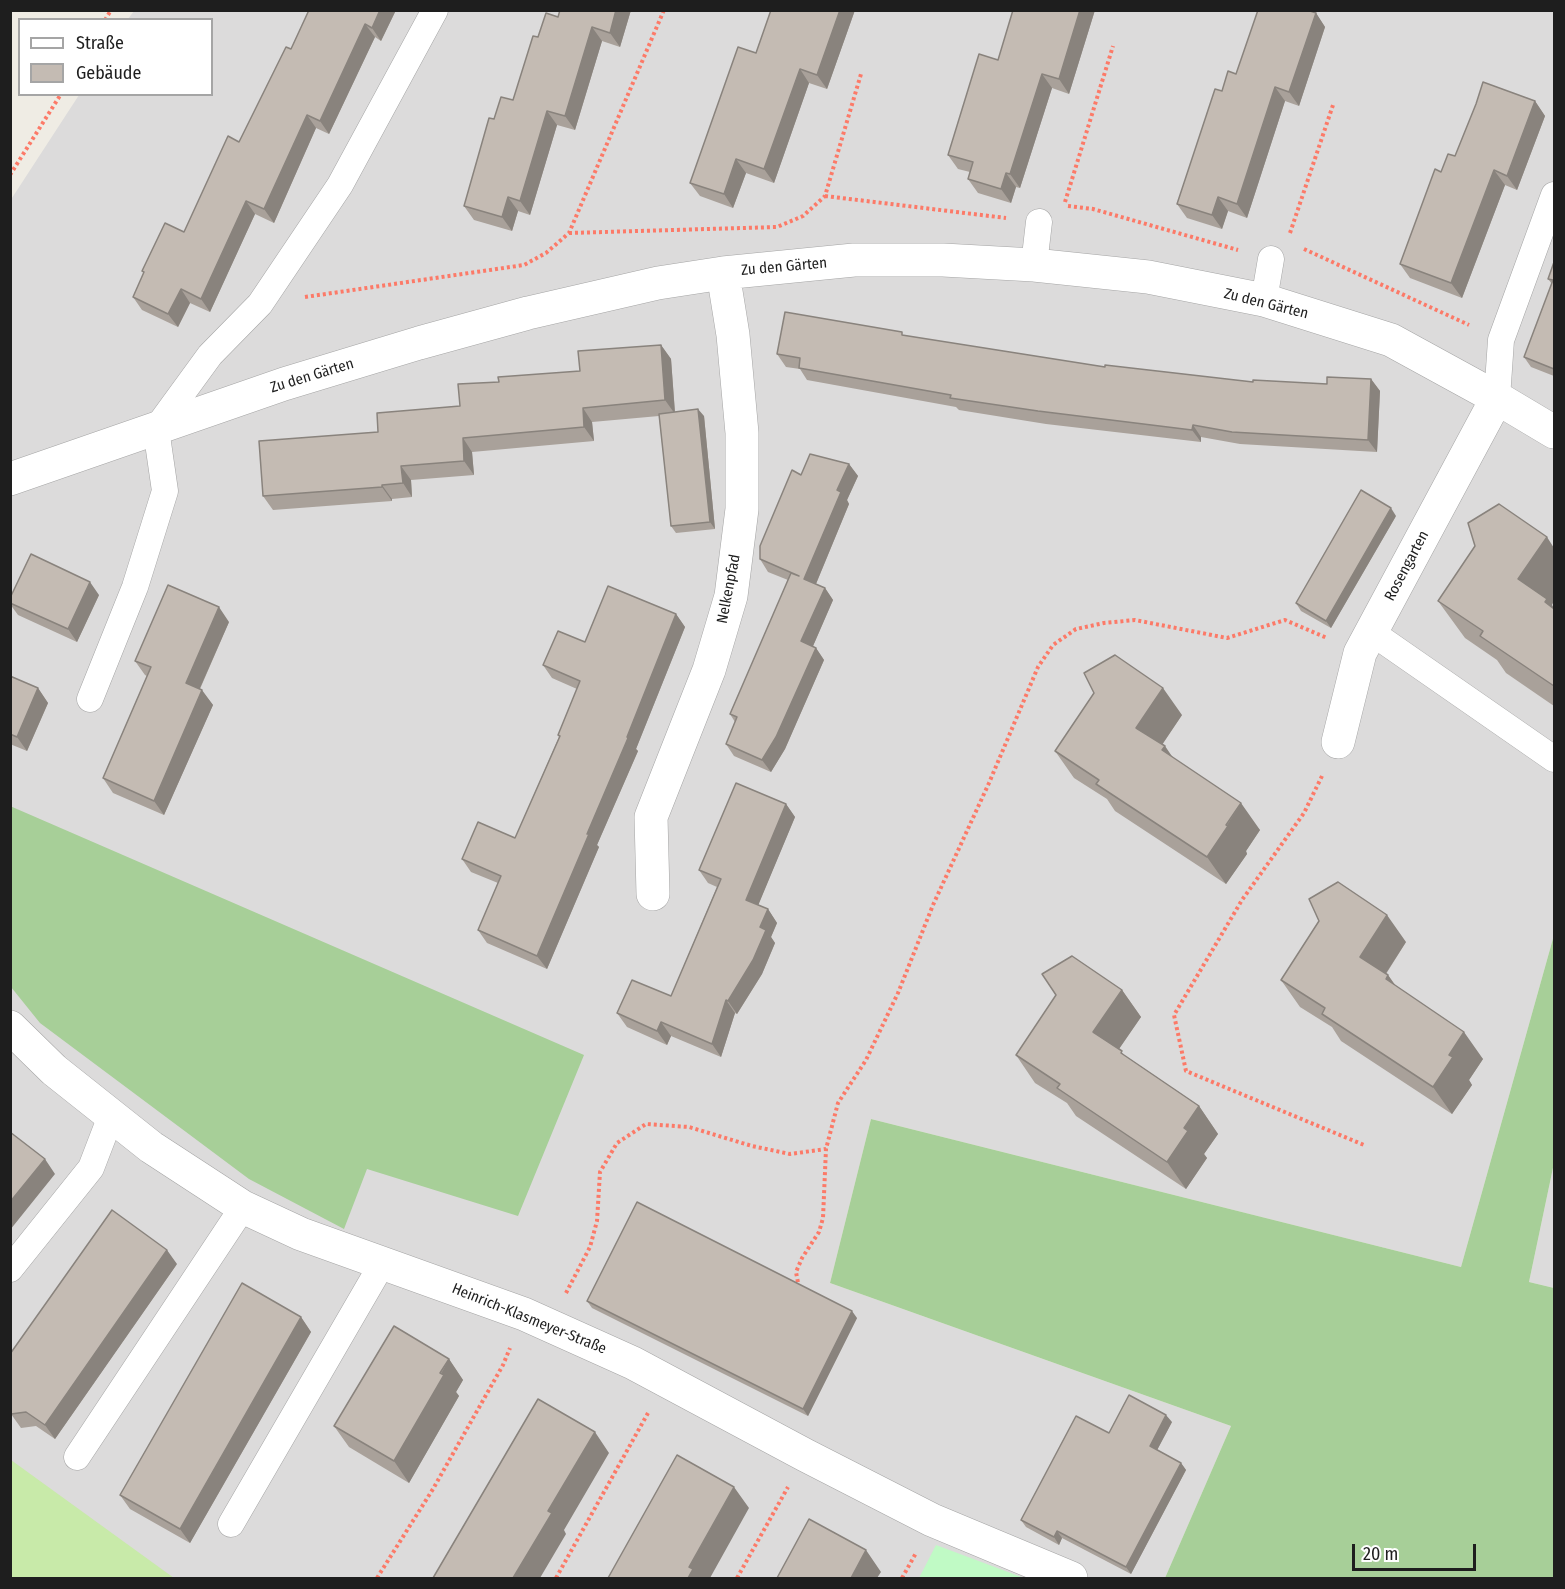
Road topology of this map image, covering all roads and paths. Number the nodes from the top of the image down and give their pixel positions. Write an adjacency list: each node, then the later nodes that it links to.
1 (435, 10): 16 (lane)
2 (664, 10): 11 (path)
3 (1113, 46): 12 (path)
4 (861, 74): 9 (path)
5 (59, 96): 7 (path)
6 (1333, 105): 12 (path)
7 (10, 175)
8 (1554, 195): 17 (lane)
9 (825, 196): 10 (path); 11 (path)
10 (1039, 222): 13 (lane)
11 (569, 233): 16 (path)
12 (1278, 253): 15 (lane); 17 (path)
13 (1034, 265): 14 (street, Zu den Gärten); 15 (street, Zu den Gärten)
14 (723, 273): 19 (street, Zu den Gärten); 26 (street, Nelkenpfad)
15 (1264, 300): 18 (street, Zu den Gärten)
16 (260, 304): 19 (lane)
17 (1501, 340): 18 (lane)
18 (1497, 398): 20 (street, Zu den Gärten); 22 (street, Rosengarten)
19 (156, 429): 21 (street, Zu den Gärten); 23 (lane)
20 (1554, 432)
21 (10, 479)
22 (1365, 643): 24 (street, Rosengarten); 25 (lane); 30 (path)
23 (90, 699)
24 (1338, 742): 29 (path)
25 (1554, 759)
26 (653, 894)
27 (10, 1027): 28 (street, Heinrich-Klasmeyer-Straße)
28 (111, 1116): 31 (street, Heinrich-Klasmeyer-Straße); 33 (lane)
29 (1364, 1145)
30 (826, 1149): 34 (path); 35 (path)
31 (243, 1207): 32 (street, Heinrich-Klasmeyer-Straße); 38 (lane)
32 (382, 1264): 35 (street, Heinrich-Klasmeyer-Straße); 39 (lane)
33 (10, 1269)
34 (799, 1293)
35 (537, 1320): 36 (street, Heinrich-Klasmeyer-Straße); 40 (path)
36 (665, 1380): 37 (street, Heinrich-Klasmeyer-Straße); 41 (path)
37 (805, 1455): 42 (path); 43 (street, Heinrich-Klasmeyer-Straße)
38 (77, 1457)
39 (231, 1524)
40 (377, 1578)
41 (556, 1578)
42 (737, 1578)
43 (1071, 1578)

